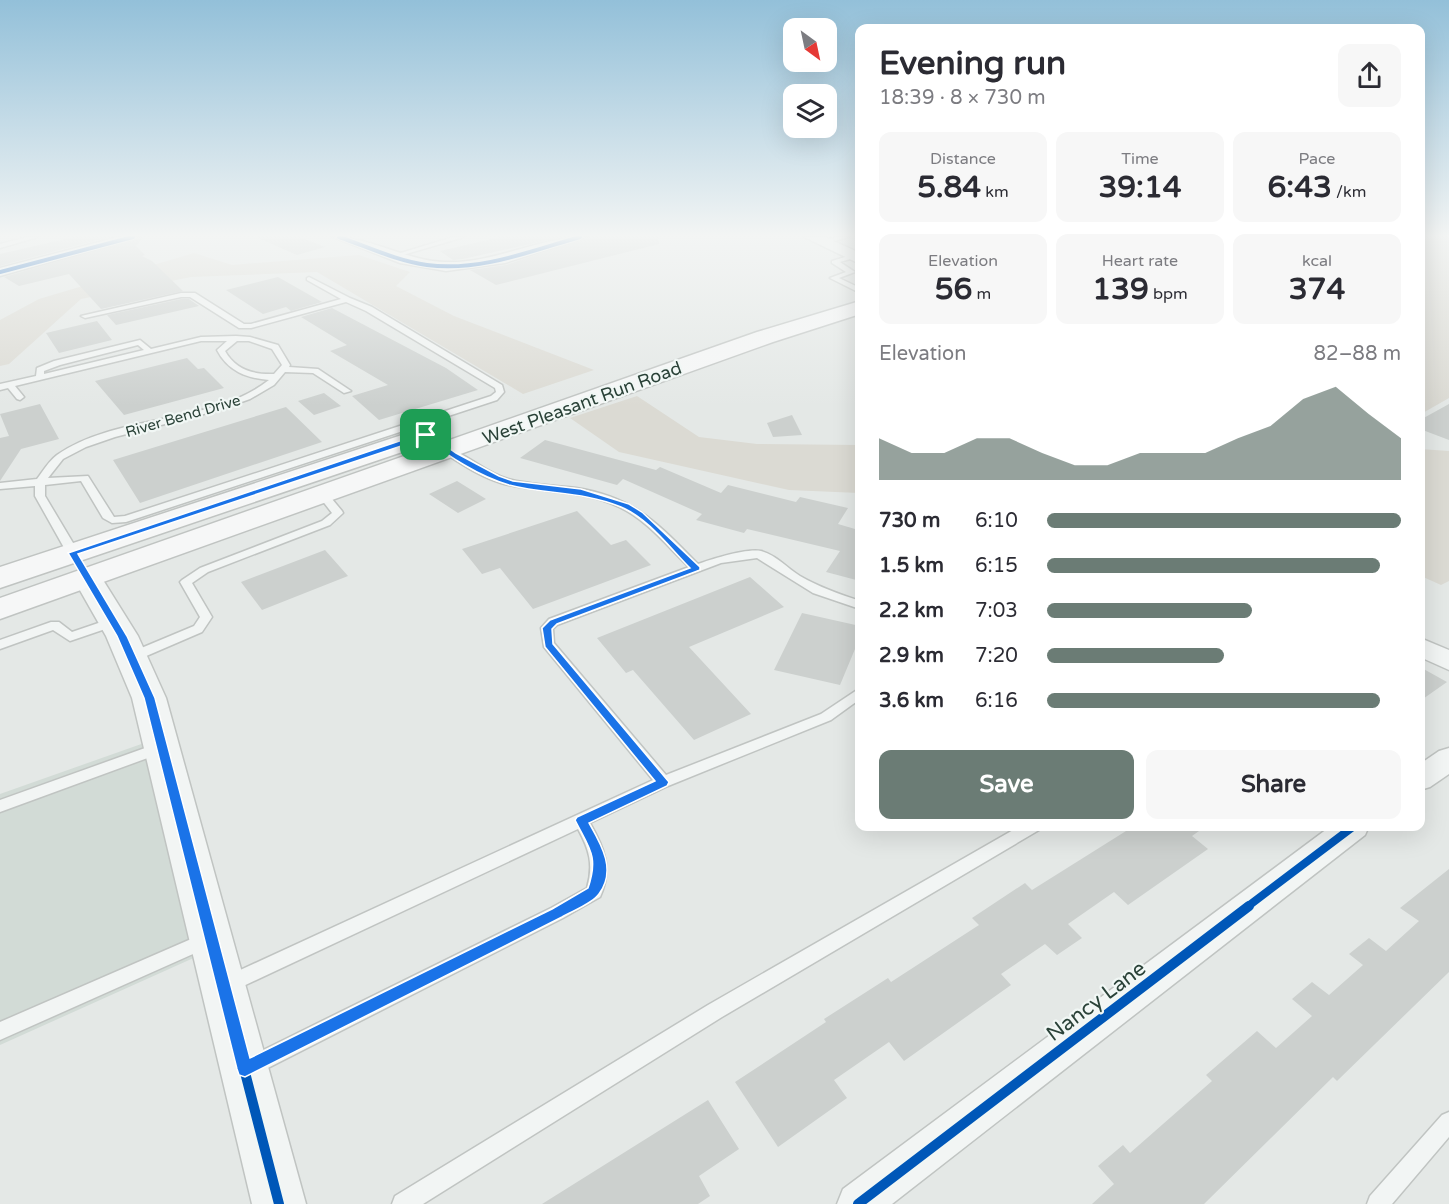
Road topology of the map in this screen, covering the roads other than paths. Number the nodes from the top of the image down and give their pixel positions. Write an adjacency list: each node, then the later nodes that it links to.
1 (335, 293): 3 (lane)
2 (855, 297): 13 (main road, West Pleasant Run Road)
3 (347, 300): 5 (lane); 14 (lane)
4 (85, 316): 5 (lane)
5 (251, 326): 6 (lane)
6 (236, 338): 7 (lane); 8 (lane); 9 (lane)
7 (284, 369): 8 (lane, River Bend Drive); 11 (lane)
8 (278, 377): 14 (lane, River Bend Drive)
9 (10, 385): 10 (lane); 12 (lane)
10 (0, 387)
11 (347, 391)
12 (20, 397)
13 (436, 443): 16 (main road, West Pleasant Run Road); 17 (main road, West Pleasant Run Road); 18 (lane)
14 (40, 482): 15 (lane); 17 (lane)
15 (0, 486)
16 (323, 495): 17 (main road, West Pleasant Run Road); 25 (lane)
17 (80, 566): 19 (main road, West Pleasant Run Road); 21 (main road, West Pleasant Run Road); 22 (street)
18 (697, 568): 20 (lane); 31 (lane)
19 (0, 578)
20 (855, 603)
21 (0, 609)
22 (113, 622): 23 (lane); 25 (street)
23 (0, 645)
24 (1425, 649): 26 (street)
25 (131, 658): 28 (street)
26 (1449, 661)
27 (855, 696): 31 (lane)
28 (163, 747): 32 (lane); 36 (street)
29 (1449, 759): 30 (street)
30 (1425, 776)
31 (663, 782): 33 (lane)
32 (0, 806)
33 (581, 820): 37 (lane); 39 (lane)
34 (1025, 831): 42 (lane)
35 (1347, 831): 43 (street, Nancy Lane)
36 (211, 938): 37 (street); 38 (lane)
37 (224, 986): 39 (street)
38 (0, 1031)
39 (245, 1069): 41 (street)
40 (1449, 1122): 44 (lane)
41 (279, 1204)
42 (403, 1204)
43 (858, 1204)
44 (1378, 1204)

